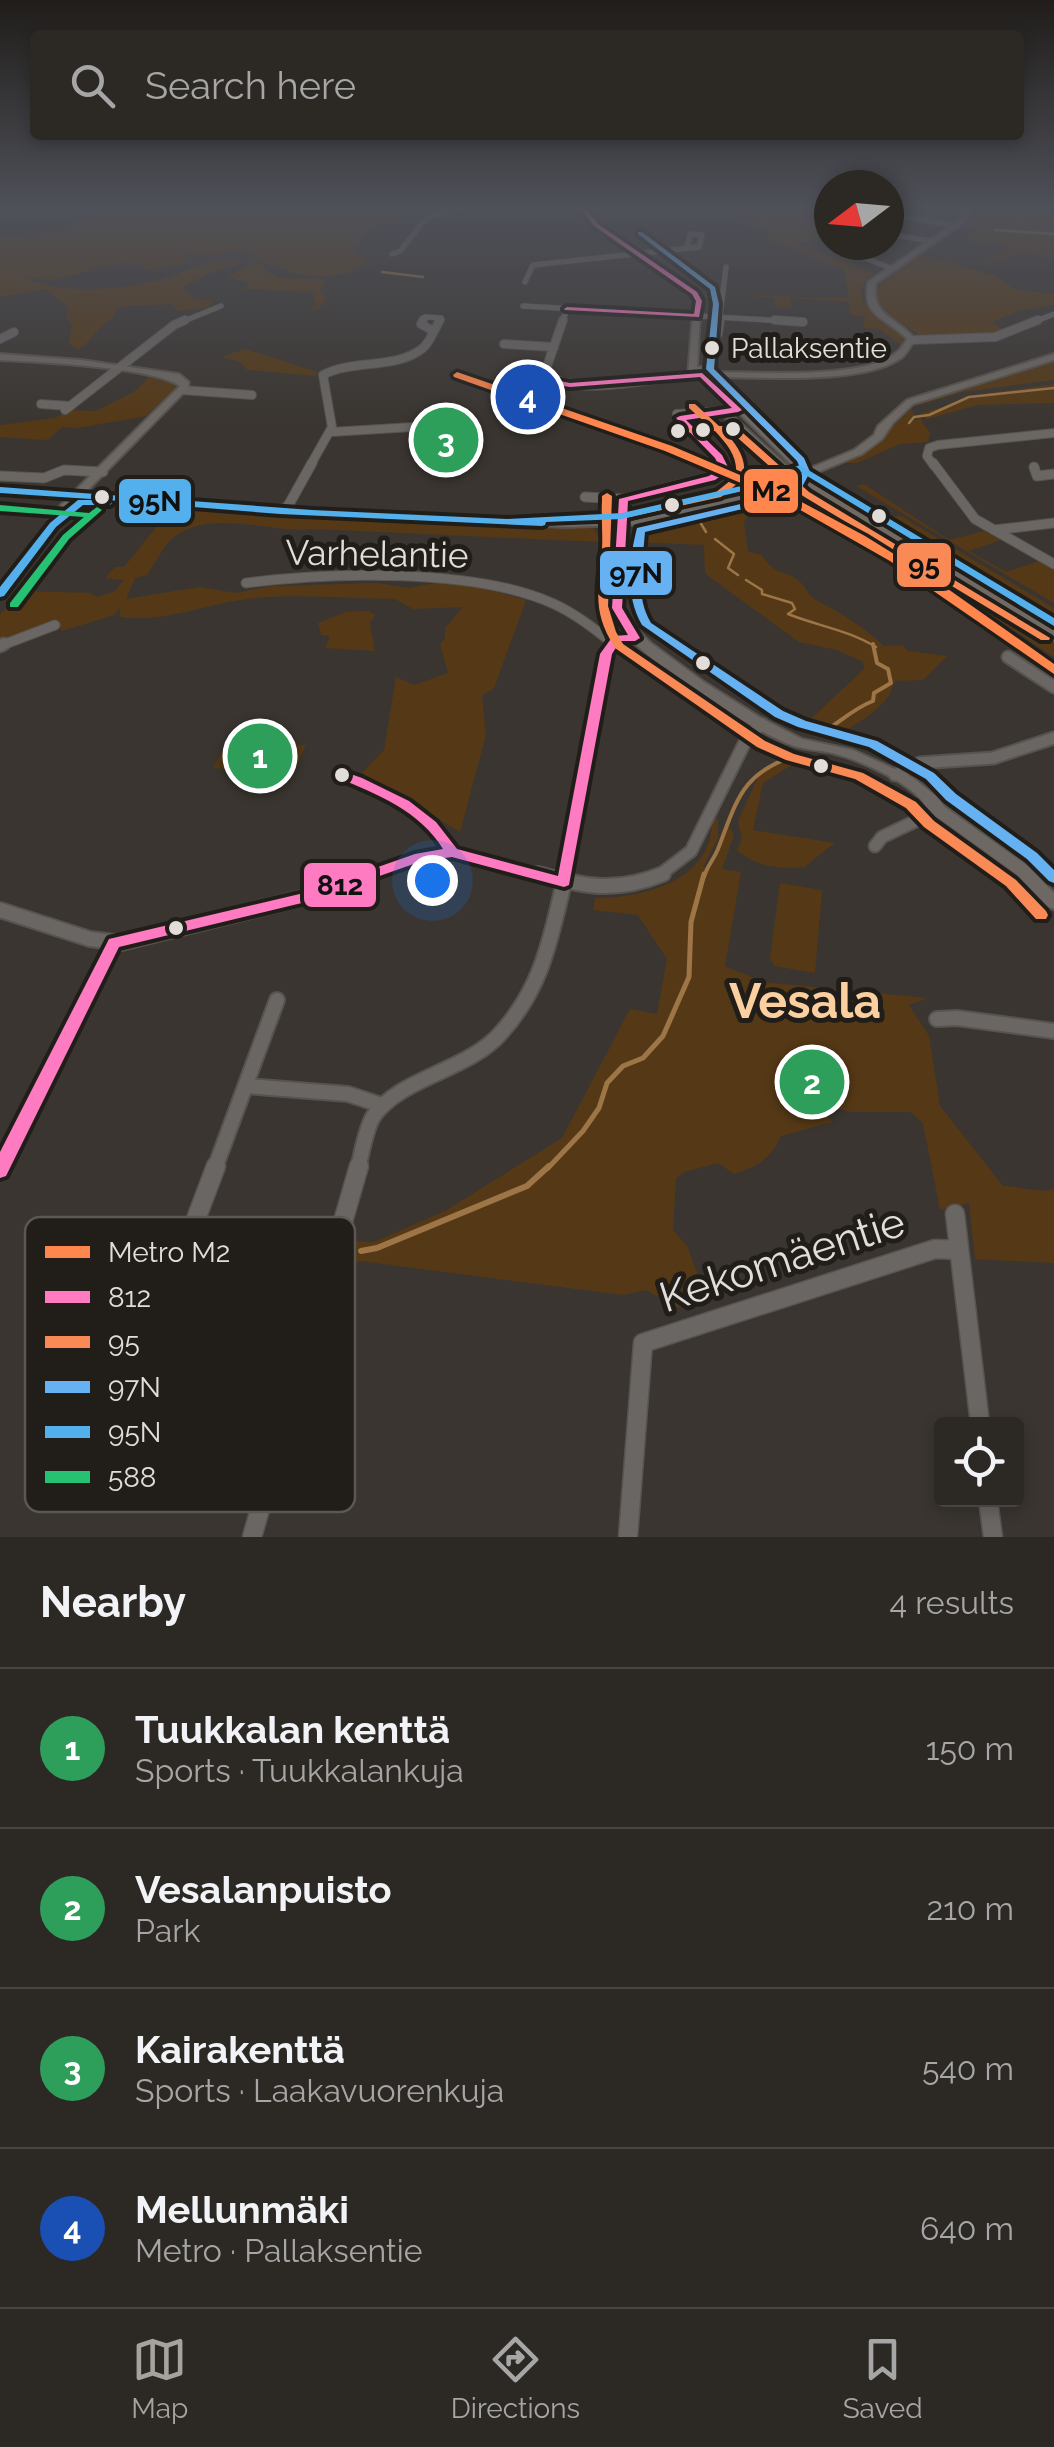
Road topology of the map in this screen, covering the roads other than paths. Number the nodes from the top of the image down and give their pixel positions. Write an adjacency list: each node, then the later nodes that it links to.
1 (677, 281): 9 (main road)
2 (724, 281): 8 (street)
3 (874, 281): 15 (main road)
4 (221, 306): 20 (street)
5 (523, 306): 6 (street)
6 (567, 310): 9 (street); 17 (street)
7 (1054, 314): 15 (street)
8 (718, 317): 9 (street); 10 (street); 13 (street)
9 (697, 320): 21 (main road)
10 (803, 322)
11 (433, 331): 28 (street)
12 (14, 332): 14 (street)
13 (718, 334)
14 (0, 339)
15 (911, 340): 21 (main road)
16 (504, 344): 17 (street)
17 (554, 346): 21 (street)
18 (0, 357): 20 (main road)
19 (1054, 358): 26 (main road)
20 (120, 368): 22 (main road); 24 (street)
21 (697, 376): 25 (main road)
22 (185, 390): 23 (street); 33 (main road)
23 (252, 394)
24 (40, 404)
25 (729, 411): 31 (main road); 34 (main road); 39 (street)
26 (888, 423): 30 (main road); 34 (main road)
27 (462, 424): 28 (street)
28 (331, 432): 40 (street)
29 (1054, 433): 43 (street)
30 (836, 455): 31 (main road); 34 (main road)
31 (788, 458): 34 (main road)
32 (1034, 467): 35 (street)
33 (103, 472): 36 (street); 38 (main road)
34 (798, 473): 41 (main road); 48 (main road)
35 (1054, 474)
36 (0, 476)
37 (585, 497): 39 (street)
38 (78, 499): 40 (main road); 46 (main road)
39 (624, 499): 41 (street)
40 (280, 511): 41 (main road)
41 (622, 519): 49 (main road)
42 (1054, 523): 43 (street)
43 (992, 530): 44 (street)
44 (1054, 564)
45 (246, 583): 50 (street, Varhelantie)
46 (0, 594)
47 (55, 625): 51 (street)
48 (1053, 631)
49 (635, 638): 50 (street); 54 (main road)
50 (612, 643): 61 (street)
51 (0, 646)
52 (1008, 657): 53 (street)
53 (1054, 688)
54 (762, 724): 57 (main road); 61 (street)
55 (1054, 738): 57 (street)
56 (342, 776): 60 (street)
57 (902, 780): 58 (main road)
58 (938, 810): 59 (street); 62 (main road)
59 (875, 846)
60 (452, 852): 61 (street); 64 (street)
61 (564, 882): 69 (street)
62 (1054, 903)
63 (0, 910): 64 (street)
64 (114, 943): 70 (street)
65 (276, 1000): 68 (street)
66 (937, 1019): 67 (street)
67 (1054, 1031)
68 (246, 1086): 69 (street); 72 (street)
69 (382, 1105): 73 (street)
70 (0, 1170)
71 (954, 1214): 74 (street)
72 (197, 1217)
73 (343, 1217)
74 (959, 1250): 75 (street); 79 (street, Kekomäentie)
75 (979, 1417)
76 (989, 1507): 80 (street)
77 (259, 1512): 78 (street)
78 (252, 1537)
79 (628, 1537)
80 (992, 1537)

